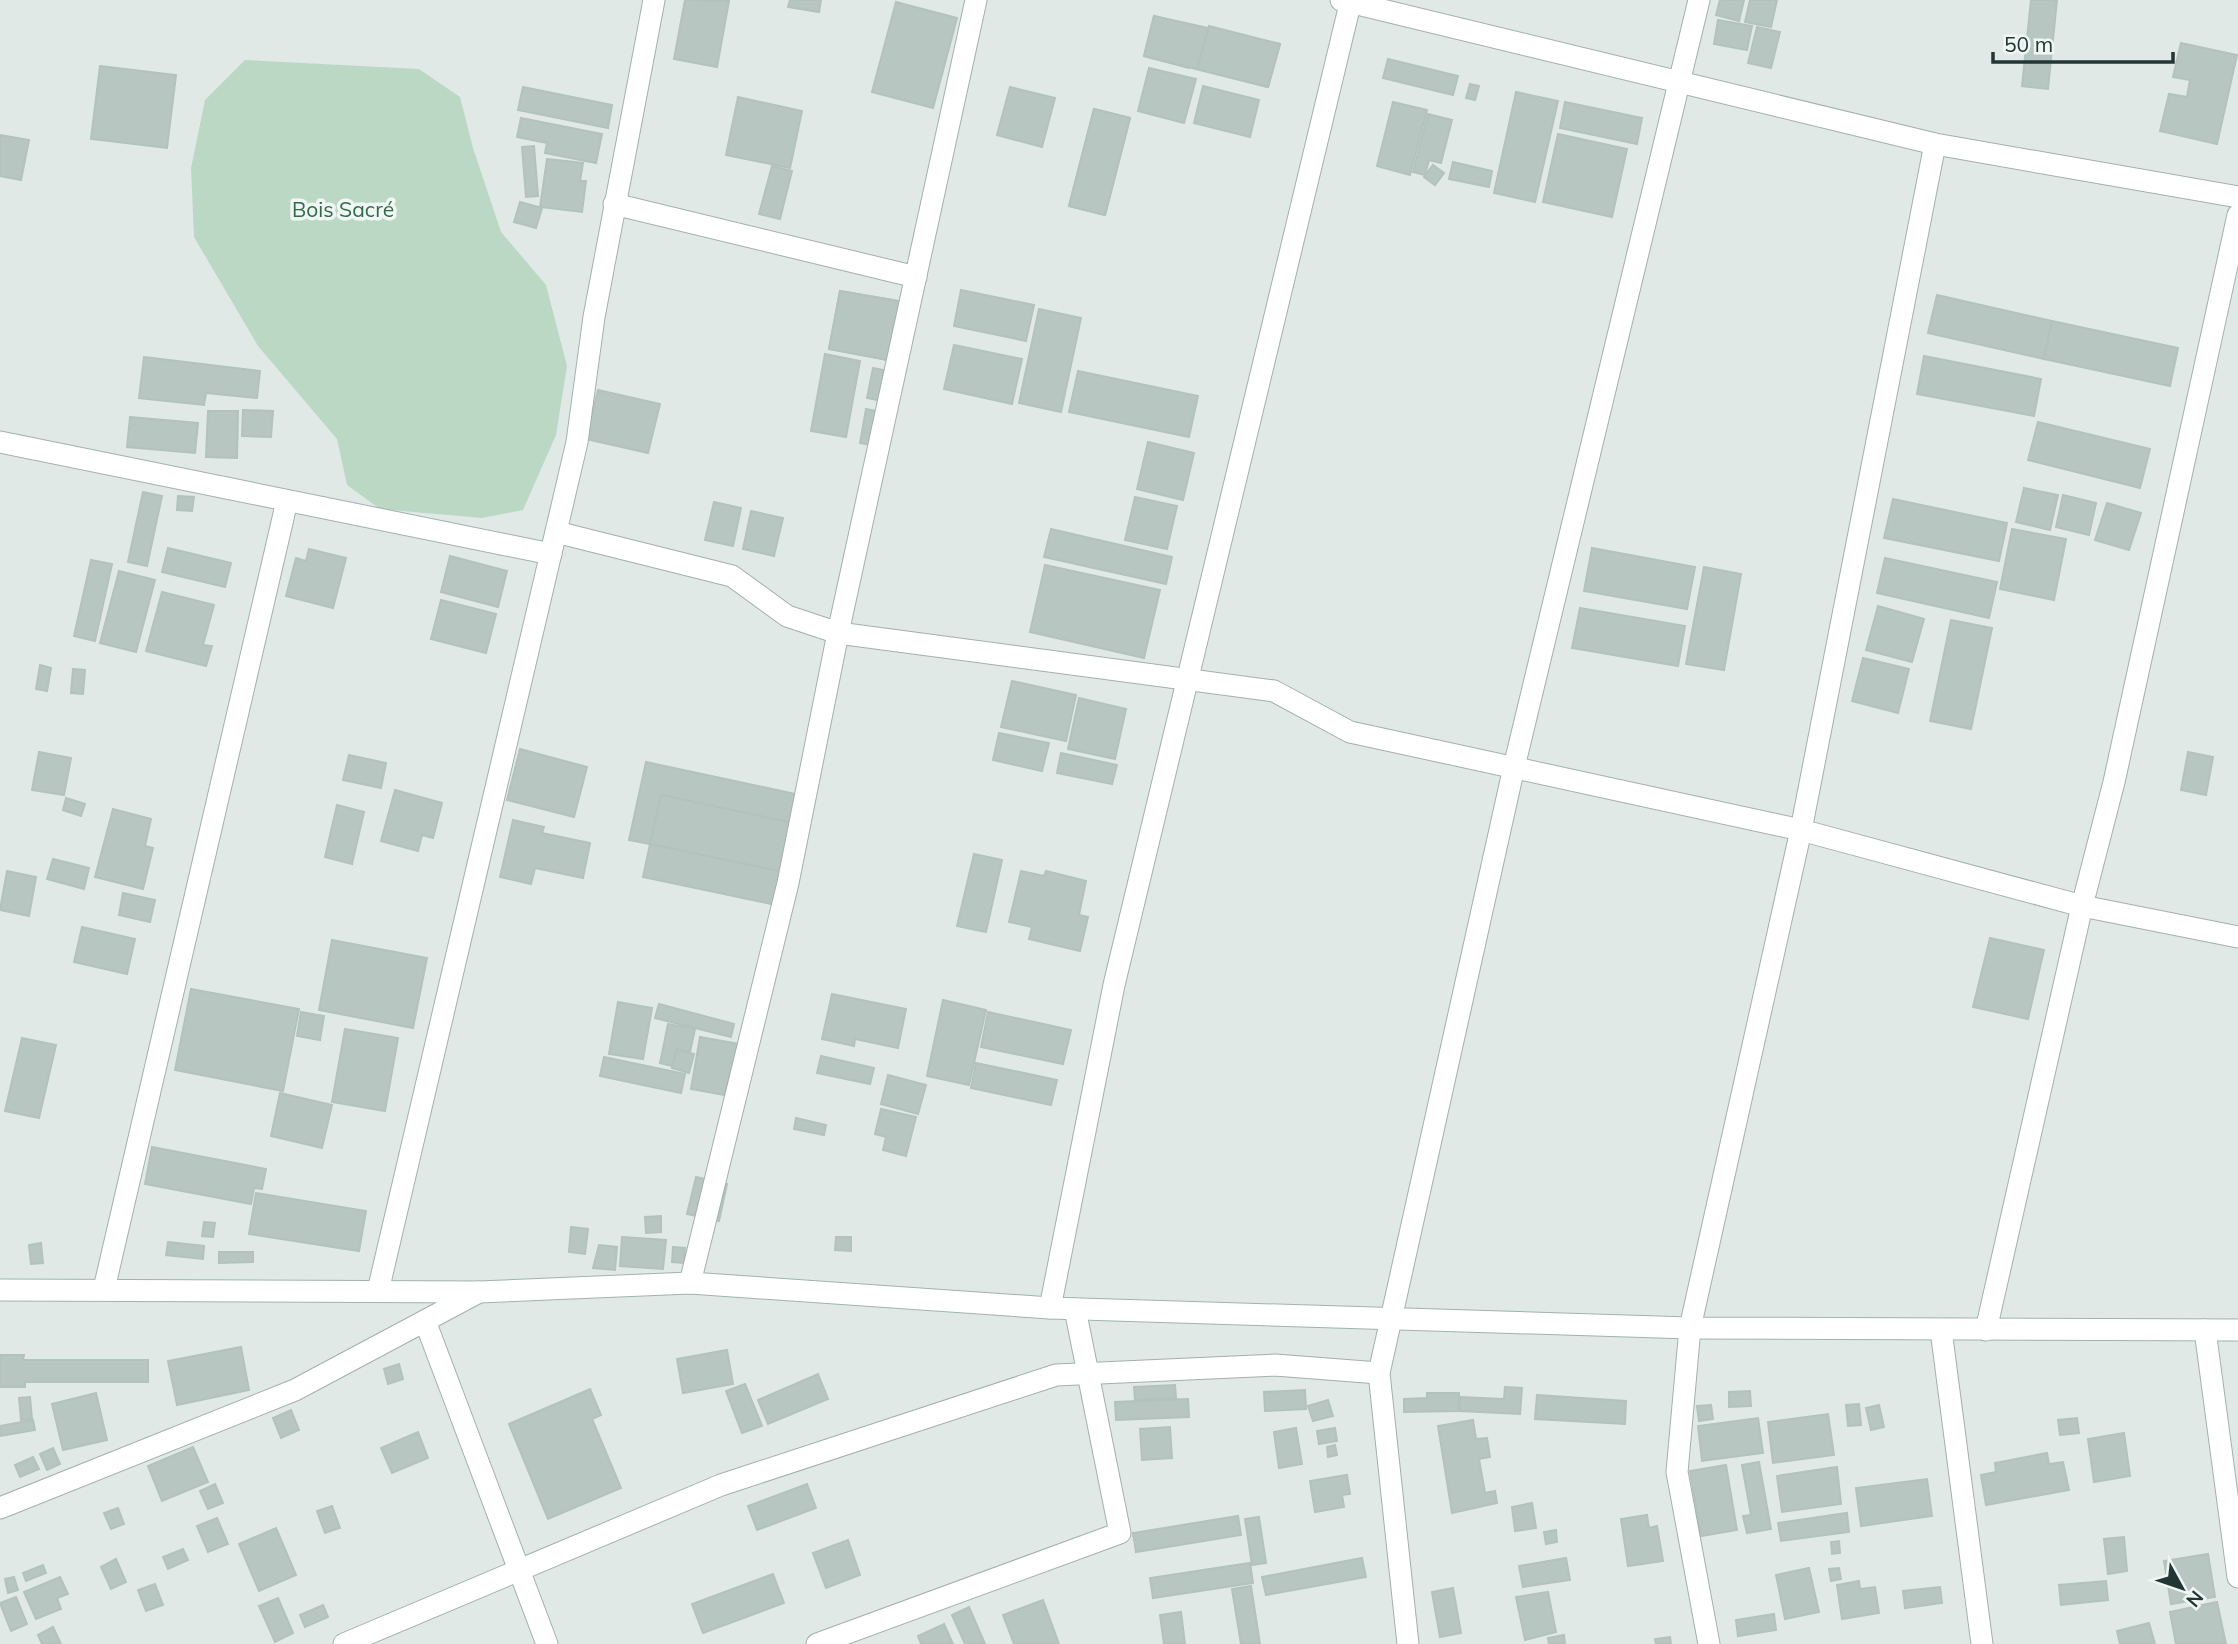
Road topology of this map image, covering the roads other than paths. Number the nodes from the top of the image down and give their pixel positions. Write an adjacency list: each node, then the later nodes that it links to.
1 (654, 0): 8 (street)
2 (976, 0): 10 (street)
3 (1699, 0): 5 (street)
4 (1348, 1): 5 (street); 16 (street)
5 (1681, 82): 6 (street); 17 (street)
6 (1935, 144): 7 (street); 18 (street)
7 (2238, 197)
8 (614, 204): 10 (street); 13 (street)
9 (2238, 215): 19 (street)
10 (916, 277): 15 (street)
11 (0, 442): 12 (street)
12 (287, 501): 14 (street); 22 (street)
13 (556, 532): 14 (street); 15 (street)
14 (551, 554): 24 (street)
15 (838, 633): 16 (street); 21 (street)
16 (1186, 680): 17 (street); 26 (street)
17 (1514, 766): 18 (street); 28 (street)
18 (1801, 830): 19 (street); 30 (street)
19 (2082, 906): 20 (street); 32 (street)
20 (2238, 937)
21 (690, 1283): 25 (street); 26 (street)
22 (104, 1289): 23 (street); 24 (street)
23 (0, 1290)
24 (378, 1290): 25 (street)
25 (479, 1292): 29 (street)
26 (1050, 1308): 27 (street)
27 (1074, 1309): 28 (street); 36 (street)
28 (1392, 1317): 30 (street); 35 (street)
29 (425, 1321): 37 (street); 38 (street)
30 (1690, 1328): 31 (street); 44 (street)
31 (1941, 1330): 32 (street); 45 (street)
32 (1986, 1330): 33 (street)
33 (2205, 1330): 34 (street); 39 (street)
34 (2238, 1330)
35 (1379, 1373): 36 (street); 43 (street)
36 (1087, 1374): 38 (street); 42 (street)
37 (0, 1508)
38 (521, 1570): 40 (street); 41 (street)
39 (2238, 1577)
40 (344, 1644)
41 (547, 1644)
42 (817, 1644)
43 (1408, 1644)
44 (1709, 1644)
45 (1982, 1644)

